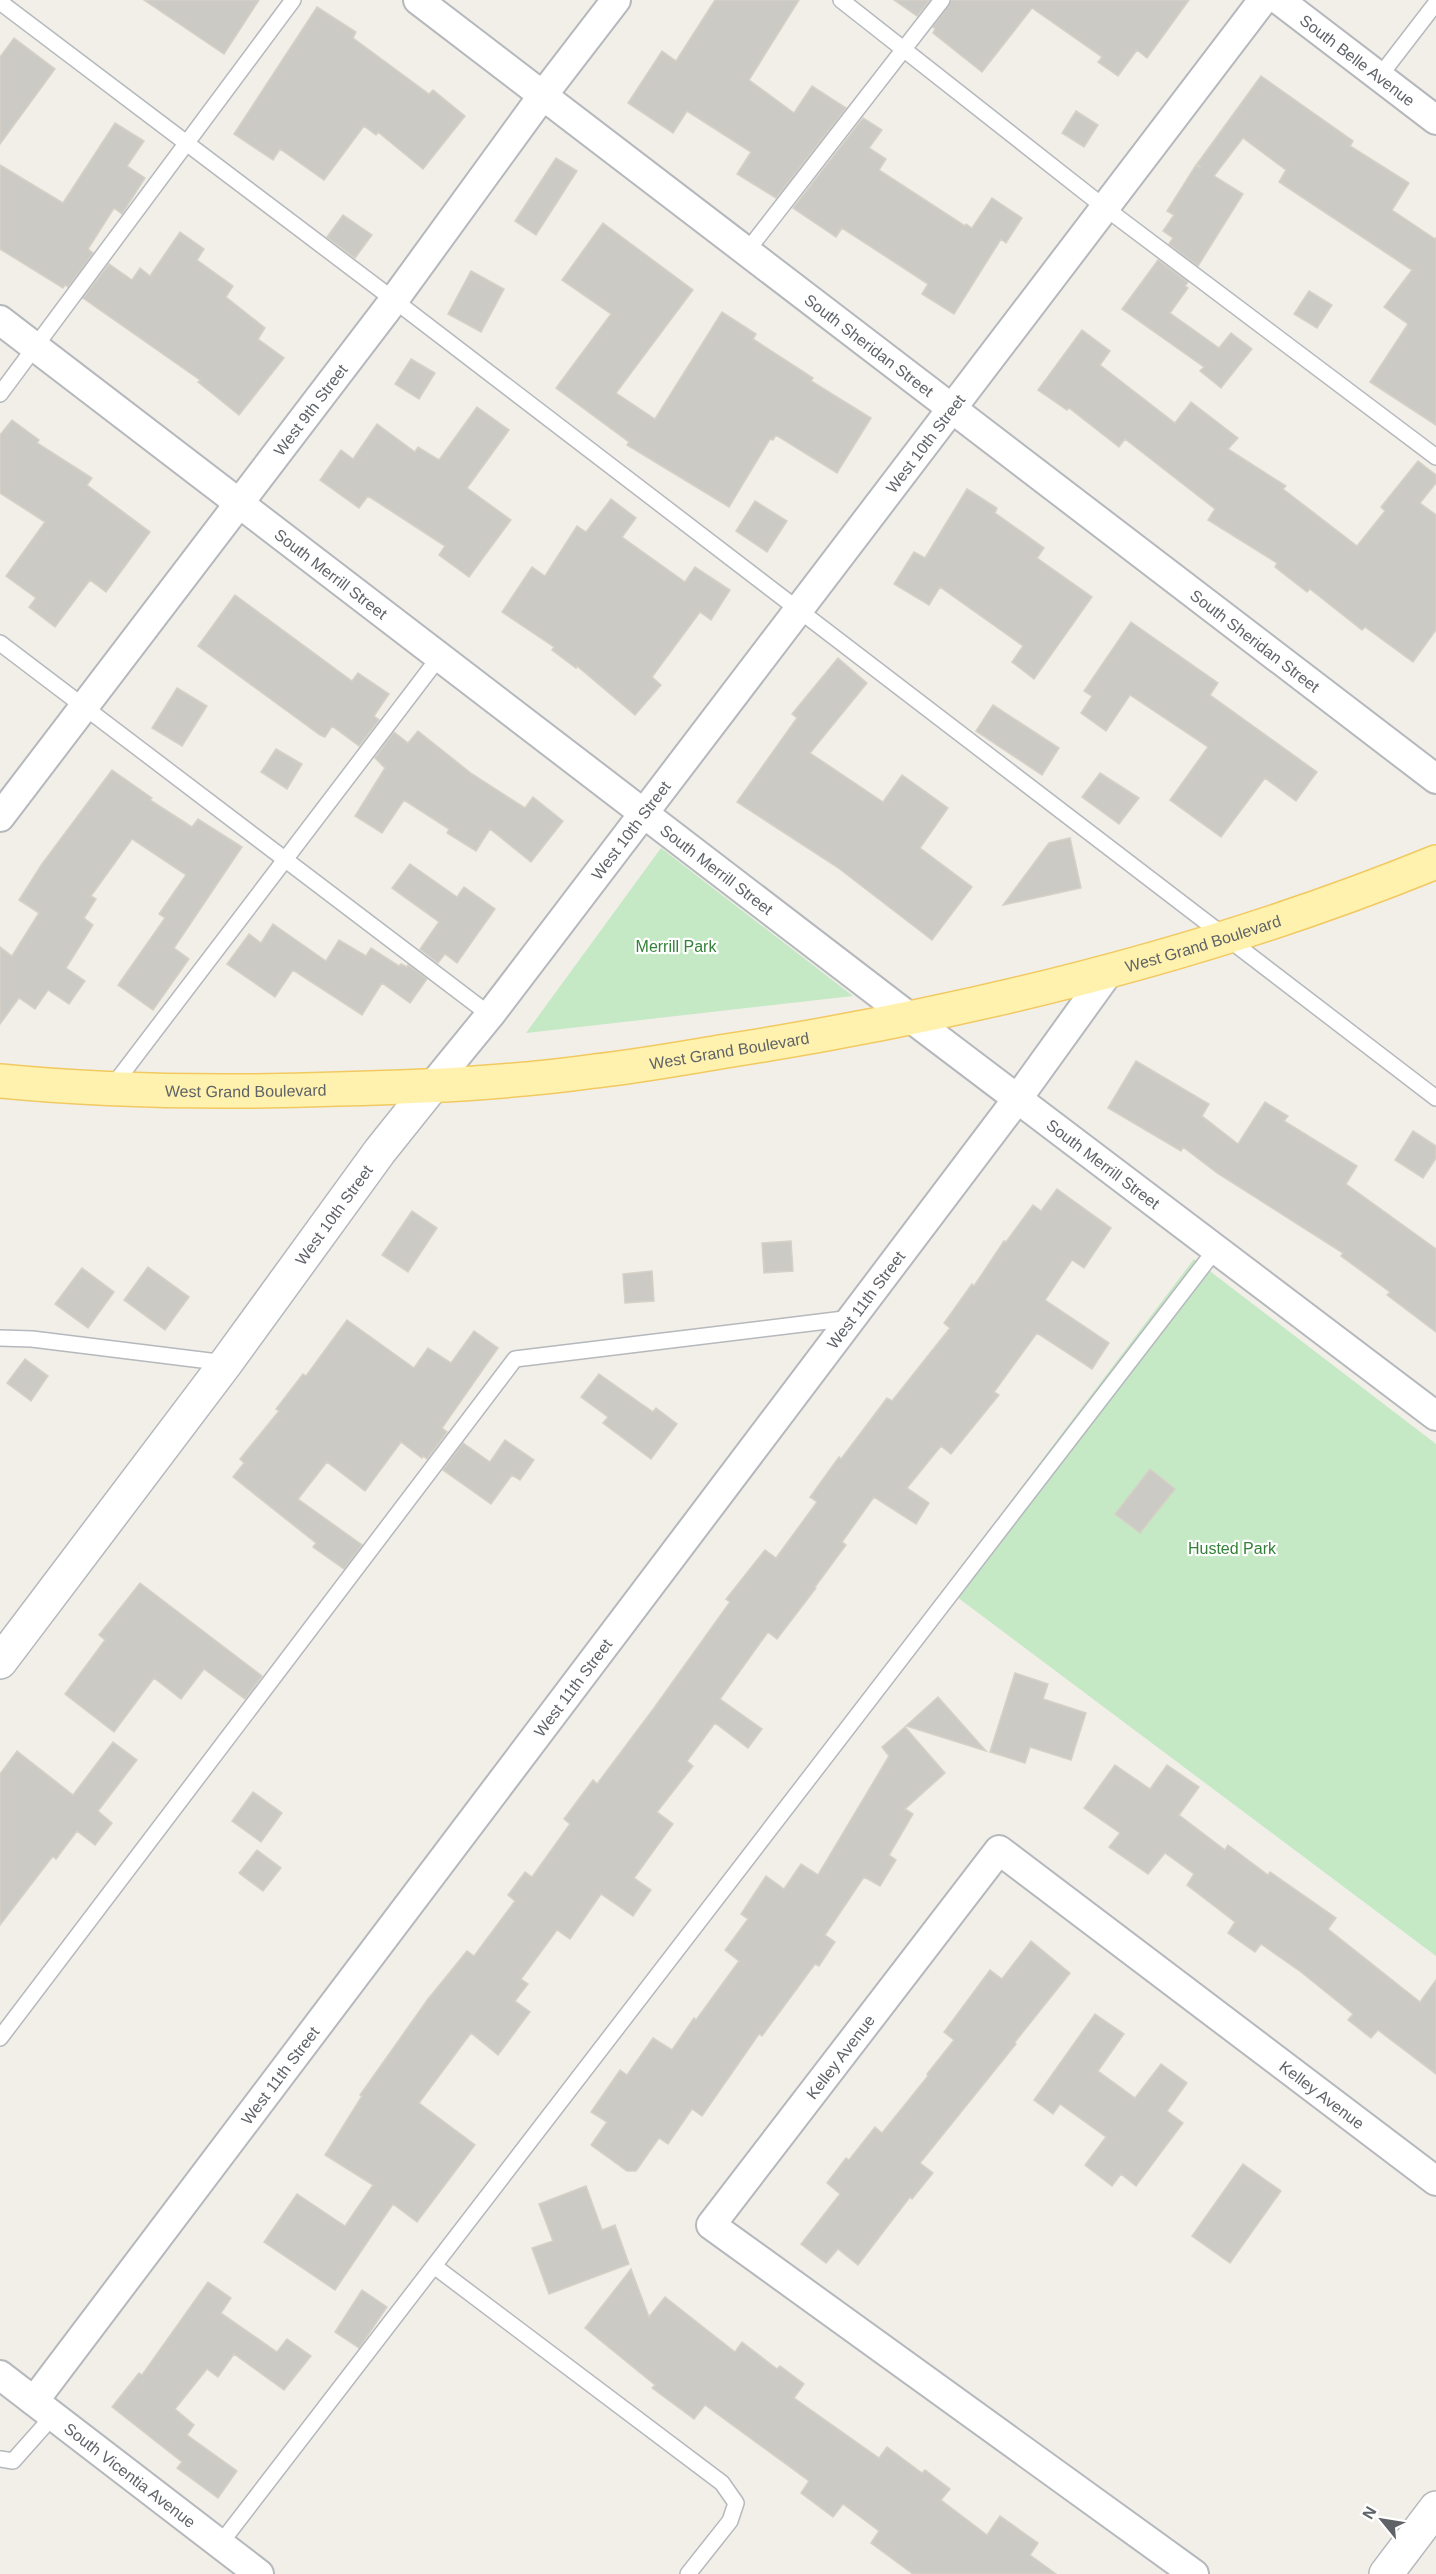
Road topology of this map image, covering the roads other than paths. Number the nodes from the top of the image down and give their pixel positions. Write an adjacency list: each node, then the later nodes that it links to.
1 (293, 0): 14 (lane)
2 (418, 0): 12 (street, South Sheridan Street)
3 (616, 0): 12 (street, West 9th Street)
4 (841, 0): 10 (lane)
5 (942, 0): 10 (lane)
6 (1263, 0): 15 (street, West 10th Street)
7 (1279, 0): 11 (street, South Belle Avenue)
8 (0, 2): 14 (lane)
9 (1436, 3): 11 (lane)
10 (904, 50): 15 (lane); 16 (lane)
11 (1379, 77): 13 (street, South Belle Avenue)
12 (543, 95): 16 (street, South Sheridan Street); 17 (street, West 9th Street)
13 (1436, 120)
14 (187, 143): 17 (lane); 19 (lane)
15 (1104, 207): 21 (street, West 10th Street); 22 (lane)
16 (747, 251): 21 (street, South Sheridan Street)
17 (394, 300): 23 (street, West 9th Street); 24 (lane)
18 (0, 320): 19 (street, South Merrill Street)
19 (36, 348): 20 (lane); 23 (street, South Merrill Street)
20 (0, 394)
21 (952, 407): 24 (street, West 10th Street); 28 (street, South Sheridan Street)
22 (1436, 457)
23 (239, 503): 26 (street, South Merrill Street); 27 (street, West 9th Street)
24 (798, 610): 29 (street, West 10th Street); 33 (lane)
25 (0, 643): 27 (lane)
26 (440, 656): 29 (street, South Merrill Street); 31 (lane)
27 (84, 707): 30 (street, West 9th Street); 31 (lane)
28 (1436, 779)
29 (644, 812): 35 (street, West 10th Street); 36 (street, South Merrill Street)
30 (0, 817)
31 (284, 859): 35 (lane); 39 (lane)
32 (1436, 862): 33 (main road, West Grand Boulevard)
33 (1226, 937): 34 (main road, West Grand Boulevard); 41 (lane)
34 (1108, 973): 36 (main road, West Grand Boulevard); 40 (street, West 11th Street)
35 (490, 1015): 38 (street, West 10th Street)
36 (912, 1019): 38 (main road, West Grand Boulevard); 40 (street, South Merrill Street)
37 (0, 1081): 39 (main road, West Grand Boulevard)
38 (432, 1086): 39 (main road, West Grand Boulevard); 45 (street, West 10th Street)
39 (112, 1088)
40 (1018, 1098): 42 (street, South Merrill Street); 43 (street, West 11th Street)
41 (1436, 1098)
42 (1216, 1249): 46 (street, South Merrill Street); 50 (lane)
43 (852, 1318): 48 (lane); 52 (street, West 11th Street)
44 (0, 1338): 45 (lane)
45 (226, 1363): 47 (street, West 10th Street)
46 (1436, 1416)
47 (0, 1662)
48 (0, 2038)
49 (1436, 2181): 58 (street, Kelley Avenue)
50 (434, 2266): 55 (lane); 57 (lane)
51 (0, 2375): 52 (street, South Vicentia Avenue)
52 (44, 2408): 53 (lane); 55 (street, South Vicentia Avenue)
53 (0, 2459)
54 (1436, 2508): 59 (street)
55 (220, 2544): 56 (street, South Vicentia Avenue)
56 (260, 2574)
57 (688, 2574)
58 (1194, 2574)
59 (1386, 2574)

